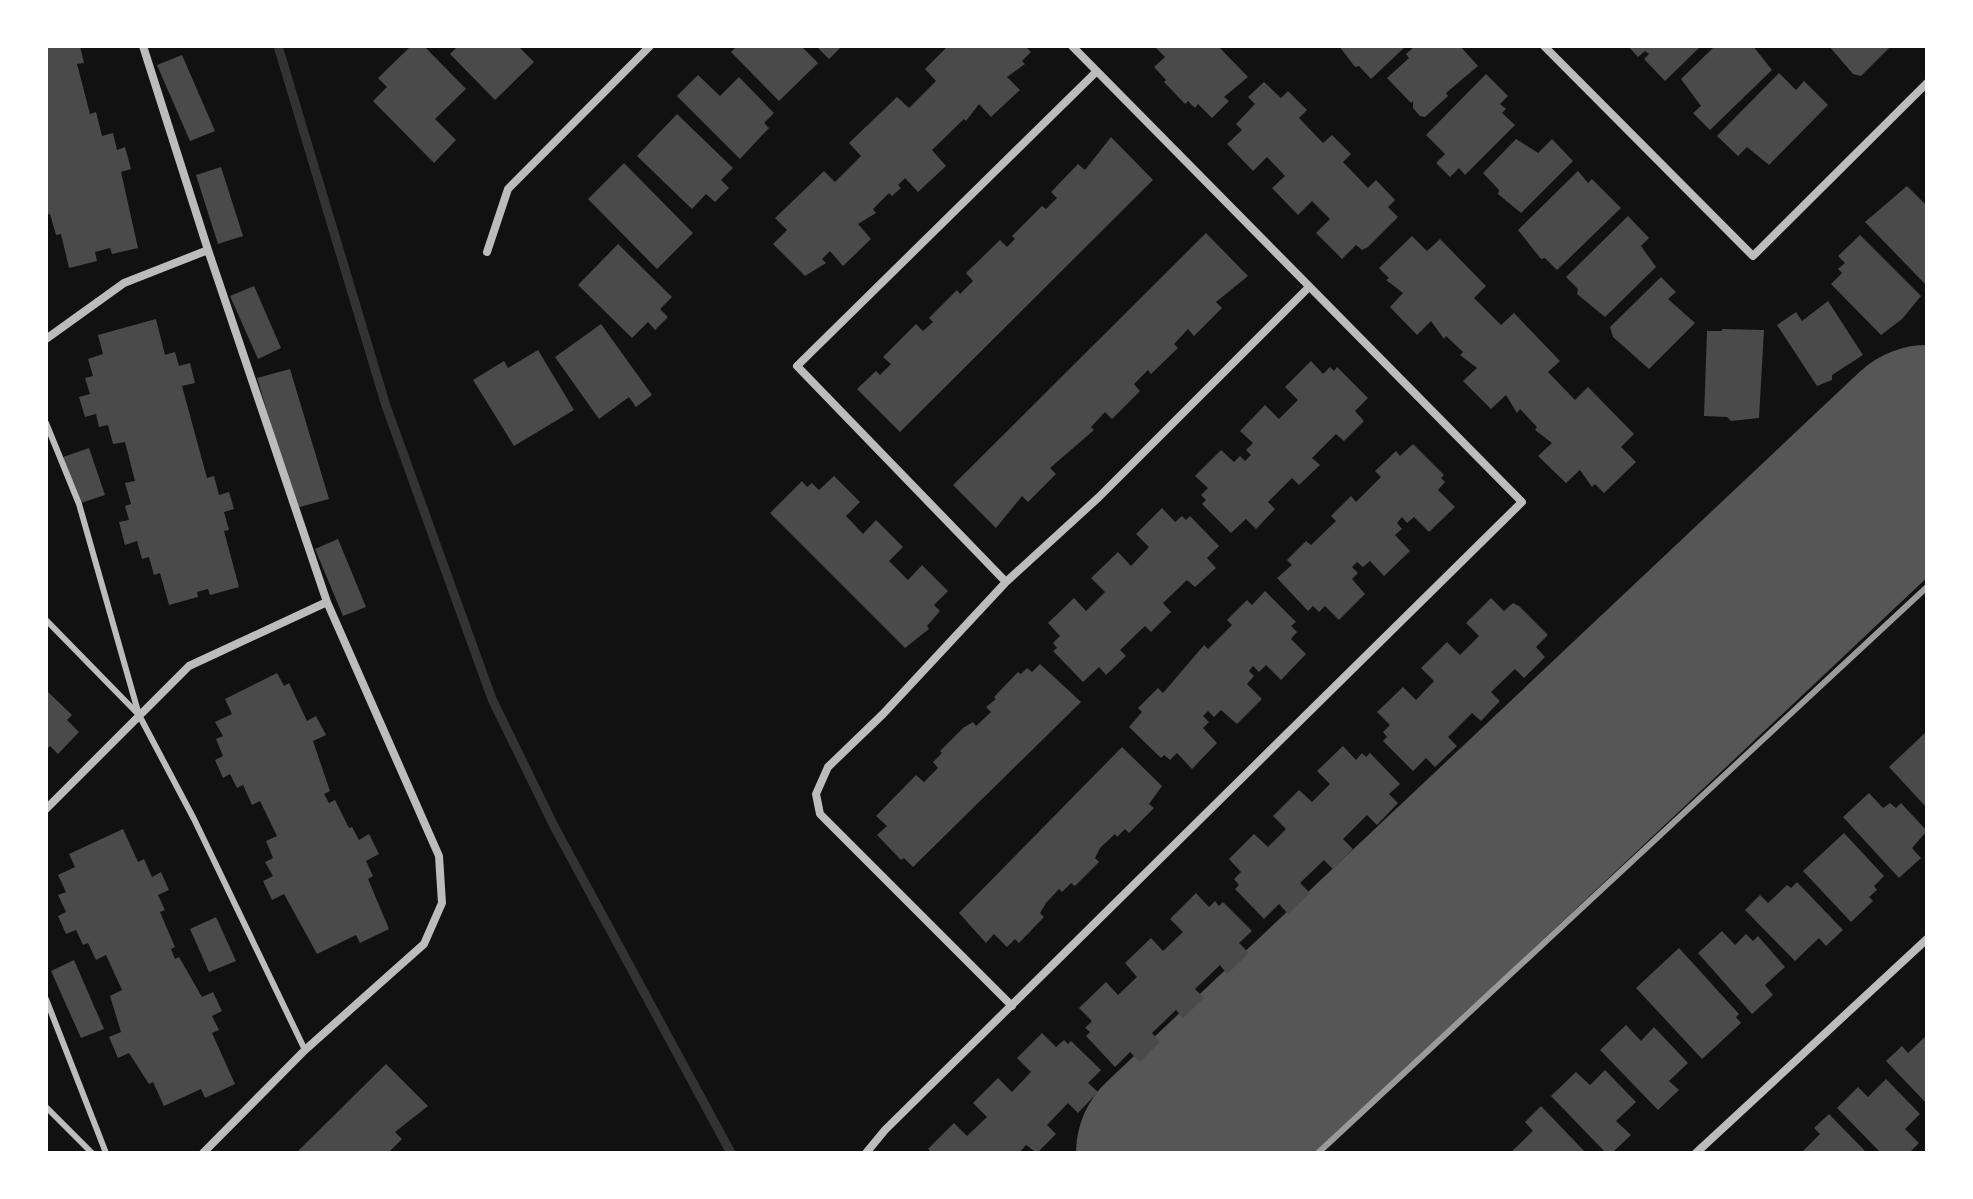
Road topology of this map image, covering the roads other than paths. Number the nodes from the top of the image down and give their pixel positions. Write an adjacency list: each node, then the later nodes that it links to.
1 (143, 46): 7 (street)
2 (650, 46): 8 (street)
3 (1072, 46): 5 (street)
4 (1544, 46): 6 (street)
5 (1096, 72): 9 (street); 12 (street)
6 (1927, 83)
7 (208, 250): 10 (street); 13 (street)
8 (487, 252)
9 (1308, 288): 12 (street); 19 (street)
10 (46, 338)
11 (46, 423): 15 (lane)
12 (1006, 582): 19 (street)
13 (327, 602): 15 (street); 20 (street)
14 (46, 620): 15 (lane)
15 (139, 715): 16 (street); 20 (lane)
16 (46, 809)
17 (1927, 939): 26 (street)
18 (46, 999): 23 (lane)
19 (1012, 1006): 25 (street)
20 (305, 1050): 24 (street)
21 (46, 1107): 22 (lane)
22 (92, 1153)
23 (106, 1153)
24 (203, 1153)
25 (866, 1153)
26 (1696, 1153)

